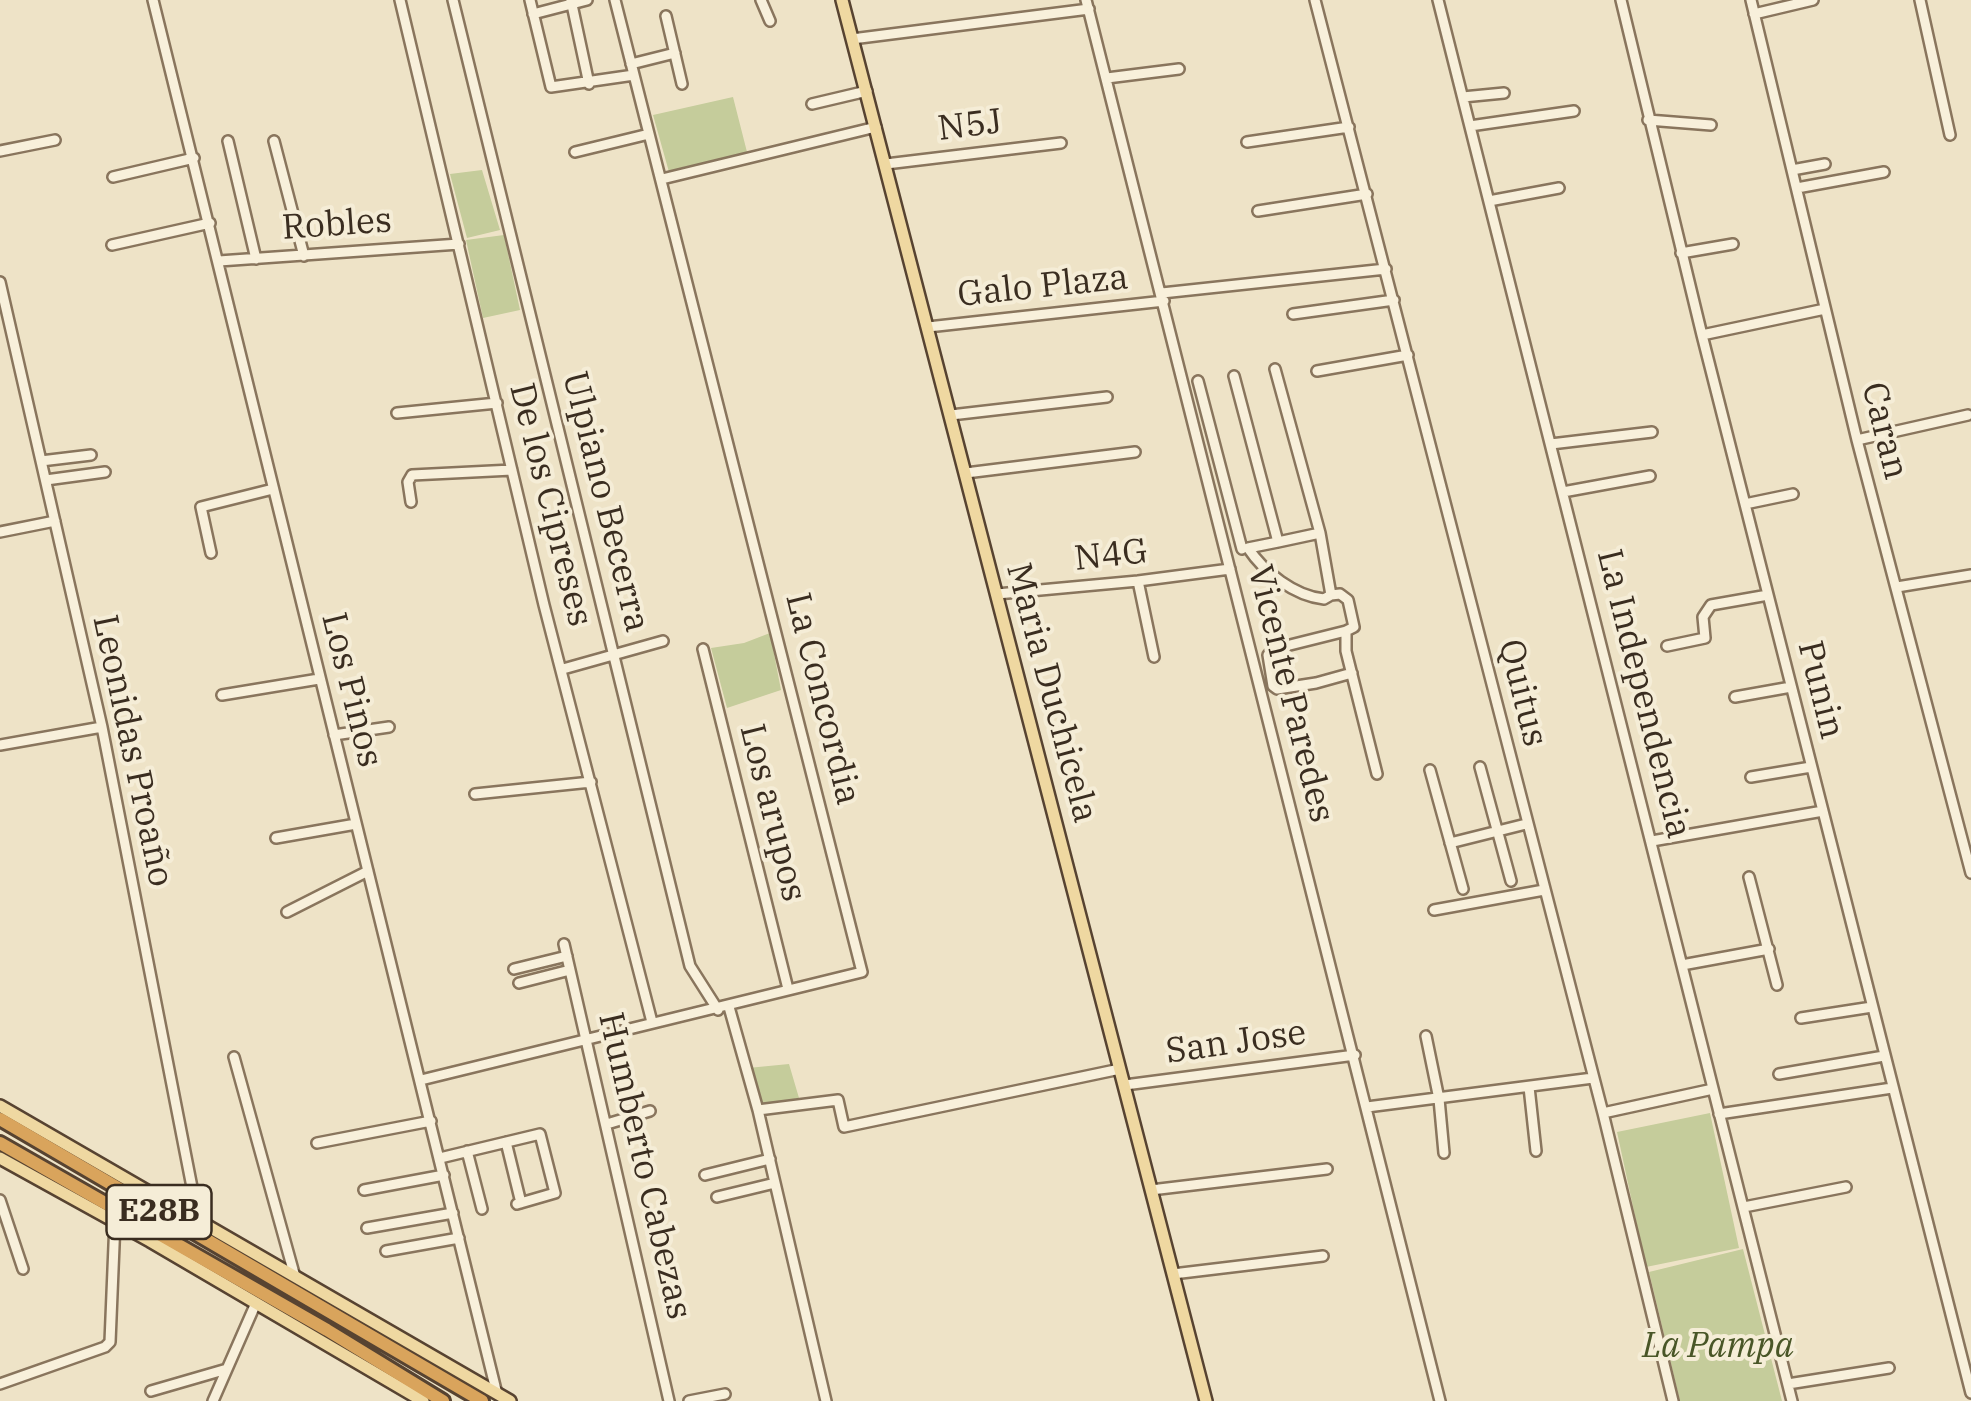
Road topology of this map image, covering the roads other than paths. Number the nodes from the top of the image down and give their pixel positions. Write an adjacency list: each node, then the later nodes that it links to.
1 (154, 0): 47 (street, Los Pinos)
2 (400, 0): 60 (street, De los Cipreses)
3 (453, 0): 120 (street, Ulpiano Becerra)
4 (530, 0): 17 (street)
5 (587, 0): 15 (street)
6 (615, 0): 23 (street, La Concordia)
7 (761, 0): 20 (street)
8 (842, 0): 21 (main road, Maria Duchicela)
9 (1315, 0): 35 (street, Quitus)
10 (1438, 0): 30 (street, La Independencia)
11 (1621, 0): 33 (street, Punin)
12 (1751, 0): 18 (street, Caran)
13 (1813, 0): 18 (street)
14 (1920, 0): 39 (street)
15 (571, 2): 17 (street); 26 (street)
16 (1088, 5): 21 (street); 25 (street, Vicente Paredes)
17 (533, 14): 26 (street)
18 (1754, 14): 50 (street, Caran)
19 (666, 16): 22 (street)
20 (770, 21)
21 (852, 39): 28 (main road, Maria Duchicela)
22 (675, 53): 23 (street); 27 (street)
23 (632, 69): 26 (street); 38 (street, La Concordia)
24 (1179, 69): 25 (street)
25 (1107, 78): 69 (street, Vicente Paredes)
26 (589, 84)
27 (682, 84)
28 (866, 91): 31 (street); 37 (main road, Maria Duchicela)
29 (1504, 93): 30 (street)
30 (1463, 97): 36 (street, La Independencia)
31 (812, 104)
32 (1574, 111): 36 (street)
33 (1648, 120): 34 (street); 63 (street, Punin)
34 (1712, 124)
35 (1349, 126): 43 (street); 56 (street, Quitus)
36 (1470, 126): 57 (street, La Independencia)
37 (876, 127): 48 (main road, Maria Duchicela); 53 (street)
38 (650, 134): 46 (street); 53 (street, La Concordia)
39 (1950, 135)
40 (55, 140): 45 (street)
41 (228, 141): 65 (street)
42 (274, 141): 64 (street)
43 (1247, 142)
44 (1061, 143): 48 (street, N5J)
45 (0, 151)
46 (575, 152)
47 (194, 158): 52 (street); 59 (street, Los Pinos)
48 (886, 164): 74 (main road, Maria Duchicela)
49 (1824, 164): 50 (street)
50 (1792, 170): 55 (street, Caran)
51 (1884, 172): 55 (street)
52 (113, 177)
53 (662, 179): 163 (street, La Concordia)
54 (1558, 188): 57 (street)
55 (1797, 188): 71 (street, Caran)
56 (1367, 194): 58 (street); 67 (street, Quitus)
57 (1490, 201): 88 (street, La Independencia)
58 (1258, 211)
59 (210, 224): 62 (street); 66 (street, Los Pinos)
60 (458, 244): 64 (street, Robles); 82 (street, De los Cipreses)
61 (1733, 244): 63 (street)
62 (112, 245)
63 (1681, 253): 75 (street, Punin)
64 (304, 256): 65 (street, Robles)
65 (256, 259): 66 (street, Robles)
66 (219, 261): 97 (street, Los Pinos)
67 (1386, 270): 69 (street, Galo Plaza); 70 (street, Quitus)
68 (0, 282): 73 (street, Leonidas Proaño)
69 (1163, 297): 74 (street, Galo Plaza); 107 (street, Vicente Paredes)
70 (1394, 300): 72 (street); 76 (street, Quitus)
71 (1825, 309): 75 (street); 87 (street, Caran)
72 (1293, 314)
73 (4, 316): 91 (street, Leonidas Proaño)
74 (928, 327): 84 (main road, Maria Duchicela)
75 (1702, 335): 101 (street, Punin)
76 (1408, 356): 78 (street); 141 (street, Quitus)
77 (1275, 369): 104 (street)
78 (1316, 371)
79 (1234, 376): 105 (street)
80 (1198, 381): 106 (street)
81 (1108, 398): 84 (street)
82 (497, 404): 83 (street); 92 (street, De los Cipreses)
83 (397, 413)
84 (951, 415): 94 (main road, Maria Duchicela)
85 (1968, 416): 87 (street)
86 (1652, 432): 88 (street)
87 (1857, 440): 112 (street, Caran)
88 (1551, 444): 98 (street, La Independencia)
89 (1136, 452): 94 (street)
90 (91, 455): 91 (street)
91 (41, 461): 96 (street, Leonidas Proaño)
92 (512, 470): 100 (street); 122 (street, De los Cipreses)
93 (105, 472): 96 (street)
94 (966, 474): 113 (main road, Maria Duchicela)
95 (1650, 476): 98 (street)
96 (46, 480): 102 (street, Leonidas Proaño)
97 (273, 488): 108 (street); 124 (street, Los Pinos)
98 (1563, 492): 145 (street, La Independencia)
99 (1793, 494): 101 (street)
100 (411, 502)
101 (1744, 504): 115 (street, Punin)
102 (55, 521): 103 (street); 128 (street, Leonidas Proaño)
103 (0, 532)
104 (1320, 534): 105 (street); 114 (street)
105 (1278, 542): 106 (street)
106 (1245, 548): 107 (street); 114 (street)
107 (1226, 552): 109 (street, Vicente Paredes)
108 (211, 553)
109 (1230, 568): 111 (street, N4G); 171 (street, Vicente Paredes)
110 (1971, 575): 112 (street)
111 (1138, 581): 113 (street, N4G); 121 (street)
112 (1897, 586): 144 (street, Caran)
113 (997, 594): 174 (main road, Maria Duchicela)
114 (1331, 595): 116 (street)
115 (1768, 595): 118 (street); 125 (street, Punin)
116 (1346, 631): 123 (street); 123 (street)
117 (663, 642): 120 (street)
118 (1667, 646)
119 (703, 649): 163 (street, Los arupos)
120 (614, 655): 122 (street); 166 (street, Ulpiano Becerra)
121 (1154, 657)
122 (562, 669): 137 (street, De los Cipreses)
123 (1352, 673): 135 (street)
124 (318, 679): 126 (street); 130 (street, Los Pinos)
125 (1791, 687): 127 (street); 133 (street, Punin)
126 (222, 695)
127 (1735, 696)
128 (102, 727): 131 (street); 215 (street, Leonidas Proaño)
129 (389, 727): 130 (street)
130 (334, 734): 140 (street, Los Pinos)
131 (0, 746)
132 (1480, 766): 142 (street)
133 (1811, 766): 136 (street); 139 (street, Punin)
134 (1430, 770): 146 (street)
135 (1377, 774)
136 (1752, 776)
137 (591, 782): 138 (street); 168 (street, De los Cipreses)
138 (476, 794)
139 (1822, 811): 145 (street); 165 (street, Punin)
140 (356, 824): 143 (street); 147 (street, Los Pinos)
141 (1526, 824): 142 (street); 152 (street, Quitus)
142 (1498, 831): 146 (street); 150 (street)
143 (276, 838)
144 (1967, 838): 148 (street, Caran)
145 (1652, 841): 158 (street, La Independencia)
146 (1450, 843): 151 (street)
147 (368, 870): 154 (street); 177 (street, Los Pinos)
148 (1971, 873)
149 (1749, 877): 156 (street)
150 (1511, 881)
151 (1463, 889)
152 (1544, 890): 153 (street); 176 (street, Quitus)
153 (1434, 910)
154 (287, 912)
155 (564, 944): 157 (street, Humberto Cabezas)
156 (1769, 950): 158 (street); 162 (street)
157 (567, 956): 159 (street); 160 (street, Humberto Cabezas)
158 (1682, 965): 181 (street, La Independencia)
159 (514, 970)
160 (570, 970): 161 (street); 170 (street, Humberto Cabezas)
161 (519, 983)
162 (1778, 984)
163 (788, 989): 164 (street, La Concordia)
164 (729, 1007): 166 (street, La Concordia); 185 (street)
165 (1872, 1007): 167 (street); 172 (street, Punin)
166 (718, 1010): 168 (street, La Concordia)
167 (1800, 1018)
168 (652, 1022): 170 (street, La Concordia)
169 (1426, 1036): 182 (street)
170 (587, 1038): 177 (street, La Concordia); 191 (street, Humberto Cabezas)
171 (1354, 1055): 178 (street, San Jose); 184 (street, Vicente Paredes)
172 (1884, 1056): 175 (street); 180 (street, Punin)
173 (234, 1057): 225 (street)
174 (1120, 1069): 178 (main road, Maria Duchicela); 185 (street)
175 (1778, 1074)
176 (1592, 1078): 179 (street); 187 (street, Quitus)
177 (421, 1080): 190 (street, Los Pinos)
178 (1124, 1086): 208 (main road, Maria Duchicela)
179 (1529, 1087): 182 (street); 196 (street)
180 (1892, 1088): 188 (street); 236 (street, Punin)
181 (1713, 1089): 187 (street); 188 (street, La Independencia)
182 (1438, 1099): 184 (street); 197 (street)
183 (0, 1106): 204 (main road)
184 (1368, 1107): 248 (street, Vicente Paredes)
185 (758, 1110): 200 (street)
186 (650, 1111): 191 (street)
187 (1603, 1113): 249 (street, Quitus)
188 (1719, 1114): 211 (street, La Independencia)
189 (0, 1119): 204 (highway, E28B)
190 (431, 1121): 194 (street); 199 (street, Los Pinos)
191 (606, 1124): 244 (street, Humberto Cabezas)
192 (506, 1142): 192 (street); 195 (street)
193 (0, 1143): 221 (highway, E28B)
194 (317, 1143)
195 (467, 1151): 199 (street); 212 (street)
196 (1536, 1151)
197 (1444, 1153)
198 (0, 1158): 214 (main road)
199 (440, 1158): 202 (street, Los Pinos)
200 (770, 1159): 203 (street); 205 (street)
201 (1326, 1169): 208 (street)
202 (444, 1175): 207 (street); 213 (street, Los Pinos)
203 (705, 1175)
204 (115, 1180): 215 (highway, E28B)
205 (775, 1183): 209 (street); 246 (street)
206 (1846, 1186): 211 (street)
207 (364, 1190)
208 (1152, 1190): 224 (main road, Maria Duchicela)
209 (717, 1197)
210 (0, 1200): 218 (street)
211 (1744, 1206): 234 (street, La Independencia)
212 (482, 1209)
213 (453, 1213): 216 (street); 217 (street, Los Pinos)
214 (115, 1221): 221 (main road); 233 (street)
215 (196, 1227): 225 (main road); 227 (highway, E28B)
216 (367, 1228)
217 (460, 1238): 220 (street); 237 (street, Los Pinos)
218 (14, 1242): 219 (street); 223 (street)
219 (0, 1247)
220 (386, 1250)
221 (181, 1253): 226 (main road); 228 (highway, E28B)
222 (1323, 1256): 224 (street)
223 (23, 1270)
224 (1174, 1274): 247 (main road, Maria Duchicela)
225 (296, 1277): 237 (main road)
226 (256, 1302): 232 (street); 240 (main road)
227 (318, 1306): 228 (highway); 230 (highway, E28B)
228 (290, 1309): 229 (highway, E28B)
229 (327, 1330): 230 (highway); 241 (highway, E28B)
230 (361, 1330): 242 (highway, E28B)
231 (1890, 1368): 234 (street)
232 (227, 1369): 235 (street); 239 (street)
233 (0, 1384)
234 (1788, 1384): 250 (street, La Independencia)
235 (151, 1390)
236 (1971, 1393)
237 (497, 1394): 243 (main road)
238 (725, 1394): 245 (street)
239 (213, 1401)
240 (423, 1401)
241 (443, 1401)
242 (482, 1401)
243 (510, 1401)
244 (669, 1401)
245 (689, 1401)
246 (826, 1401)
247 (1206, 1401)
248 (1440, 1401)
249 (1673, 1401)
250 (1792, 1401)

